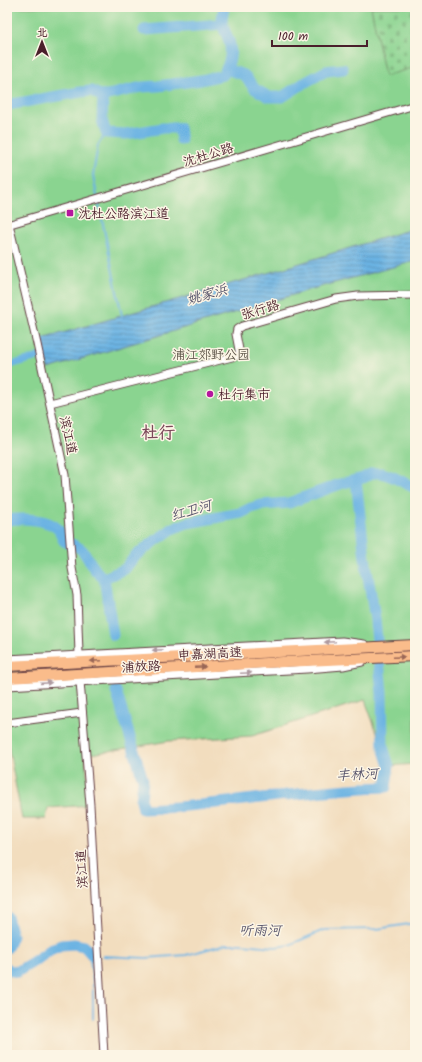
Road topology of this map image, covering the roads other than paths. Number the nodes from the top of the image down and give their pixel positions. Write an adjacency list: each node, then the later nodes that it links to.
1 (415, 105): 2 (street, 沈杜公路)
2 (8, 225): 4 (street, 滨江道)
3 (415, 295): 4 (street, 张行路)
4 (50, 403): 7 (street, 滨江道)
5 (369, 644): 7 (street, 浦放路, one-way to 7)
6 (415, 644): 11 (highway, 申嘉湖高速, one-way to 11)
7 (79, 654): 9 (street, 浦放路)
8 (415, 656): 12 (highway, 申嘉湖高速, one-way to 8)
9 (7, 659)
10 (372, 660): 13 (street, 浦放路, one-way to 10)
11 (7, 666)
12 (7, 678)
13 (80, 681): 14 (street, 浦放路, one-way to 13); 15 (street, 滨江道)
14 (7, 686)
15 (82, 714): 16 (street); 17 (street, 滨江道)
16 (7, 723)
17 (104, 1055)

